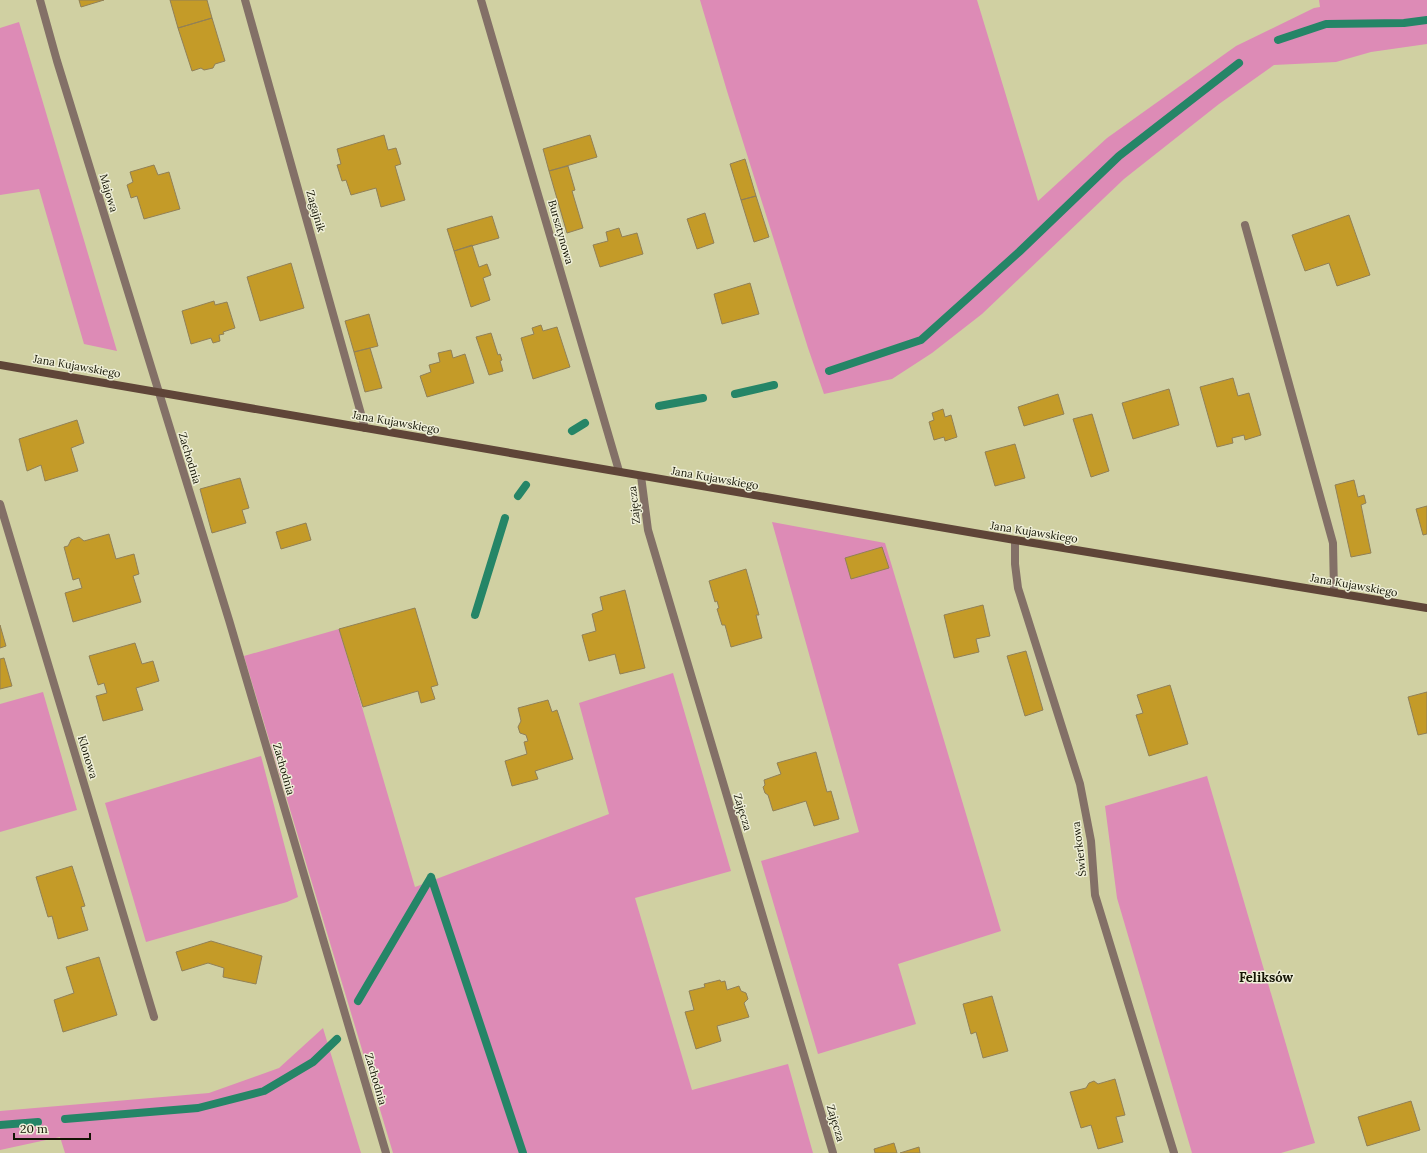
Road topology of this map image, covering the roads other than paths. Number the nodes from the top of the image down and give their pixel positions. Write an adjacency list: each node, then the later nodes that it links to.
1 (40, 0): 6 (street, Majowa)
2 (245, 0): 7 (street, Zagajnik)
3 (481, 0): 8 (street, Bursztynowa)
4 (1245, 225): 12 (street)
5 (0, 365): 6 (main road, Jana Kujawskiego)
6 (158, 392): 7 (main road, Jana Kujawskiego); 15 (street, Zachodnia)
7 (365, 428): 8 (main road, Jana Kujawskiego)
8 (619, 471): 9 (main road, Jana Kujawskiego)
9 (641, 476): 11 (main road, Jana Kujawskiego); 16 (street, Zajęcza)
10 (0, 504): 14 (street, Klonowa)
11 (1015, 540): 12 (main road, Jana Kujawskiego); 17 (street, Świerkowa)
12 (1334, 592): 13 (main road, Jana Kujawskiego)
13 (1427, 608)
14 (154, 1017)
15 (386, 1153)
16 (833, 1153)
17 (1174, 1153)

